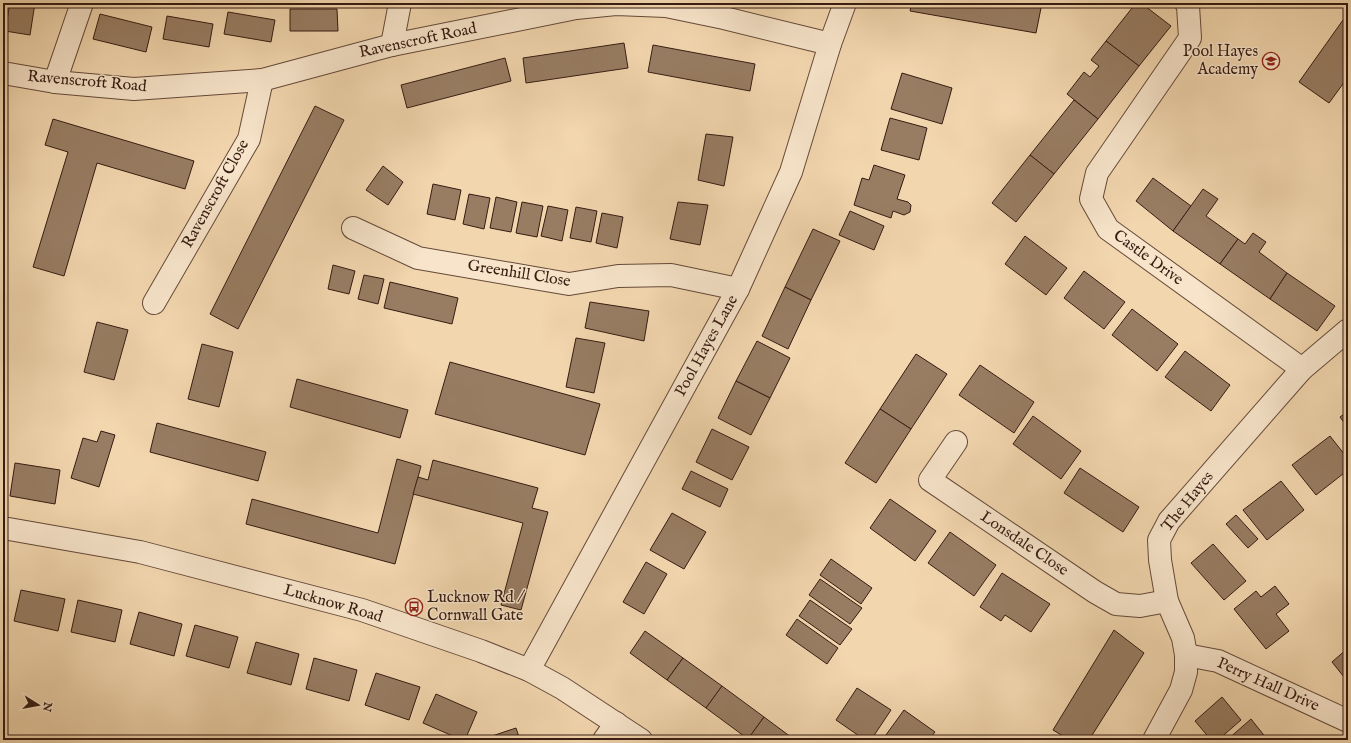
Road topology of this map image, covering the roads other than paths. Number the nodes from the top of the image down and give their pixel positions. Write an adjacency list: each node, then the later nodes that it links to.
1 (82, 3): 9 (street)
2 (400, 3): 6 (street)
3 (845, 3): 5 (street, Pool Hayes Lane)
4 (1186, 3): 14 (street, Castle Drive)
5 (830, 44): 6 (street, Ravenscroft Road); 11 (street, Pool Hayes Lane)
6 (392, 45): 8 (street, Ravenscroft Road)
7 (3, 73): 9 (street, Ravenscroft Road)
8 (262, 80): 9 (street, Ravenscroft Road); 12 (street, Ravenscroft Close)
9 (55, 82)
10 (353, 228): 11 (street, Greenhill Close)
11 (738, 289): 19 (street, Pool Hayes Lane)
12 (154, 303)
13 (1348, 330): 14 (street, The Hayes)
14 (1302, 369): 17 (street, The Hayes)
15 (956, 442): 17 (street, Lonsdale Close)
16 (3, 528): 19 (street, Lucknow Road)
17 (1167, 601): 18 (street, The Hayes)
18 (1186, 655): 20 (street, Perry Hall Drive); 23 (street, The Hayes)
19 (529, 670): 21 (street, Lucknow Road)
20 (1348, 722)
21 (610, 732): 22 (street, Lucknow Road)
22 (641, 740)
23 (1154, 740)

